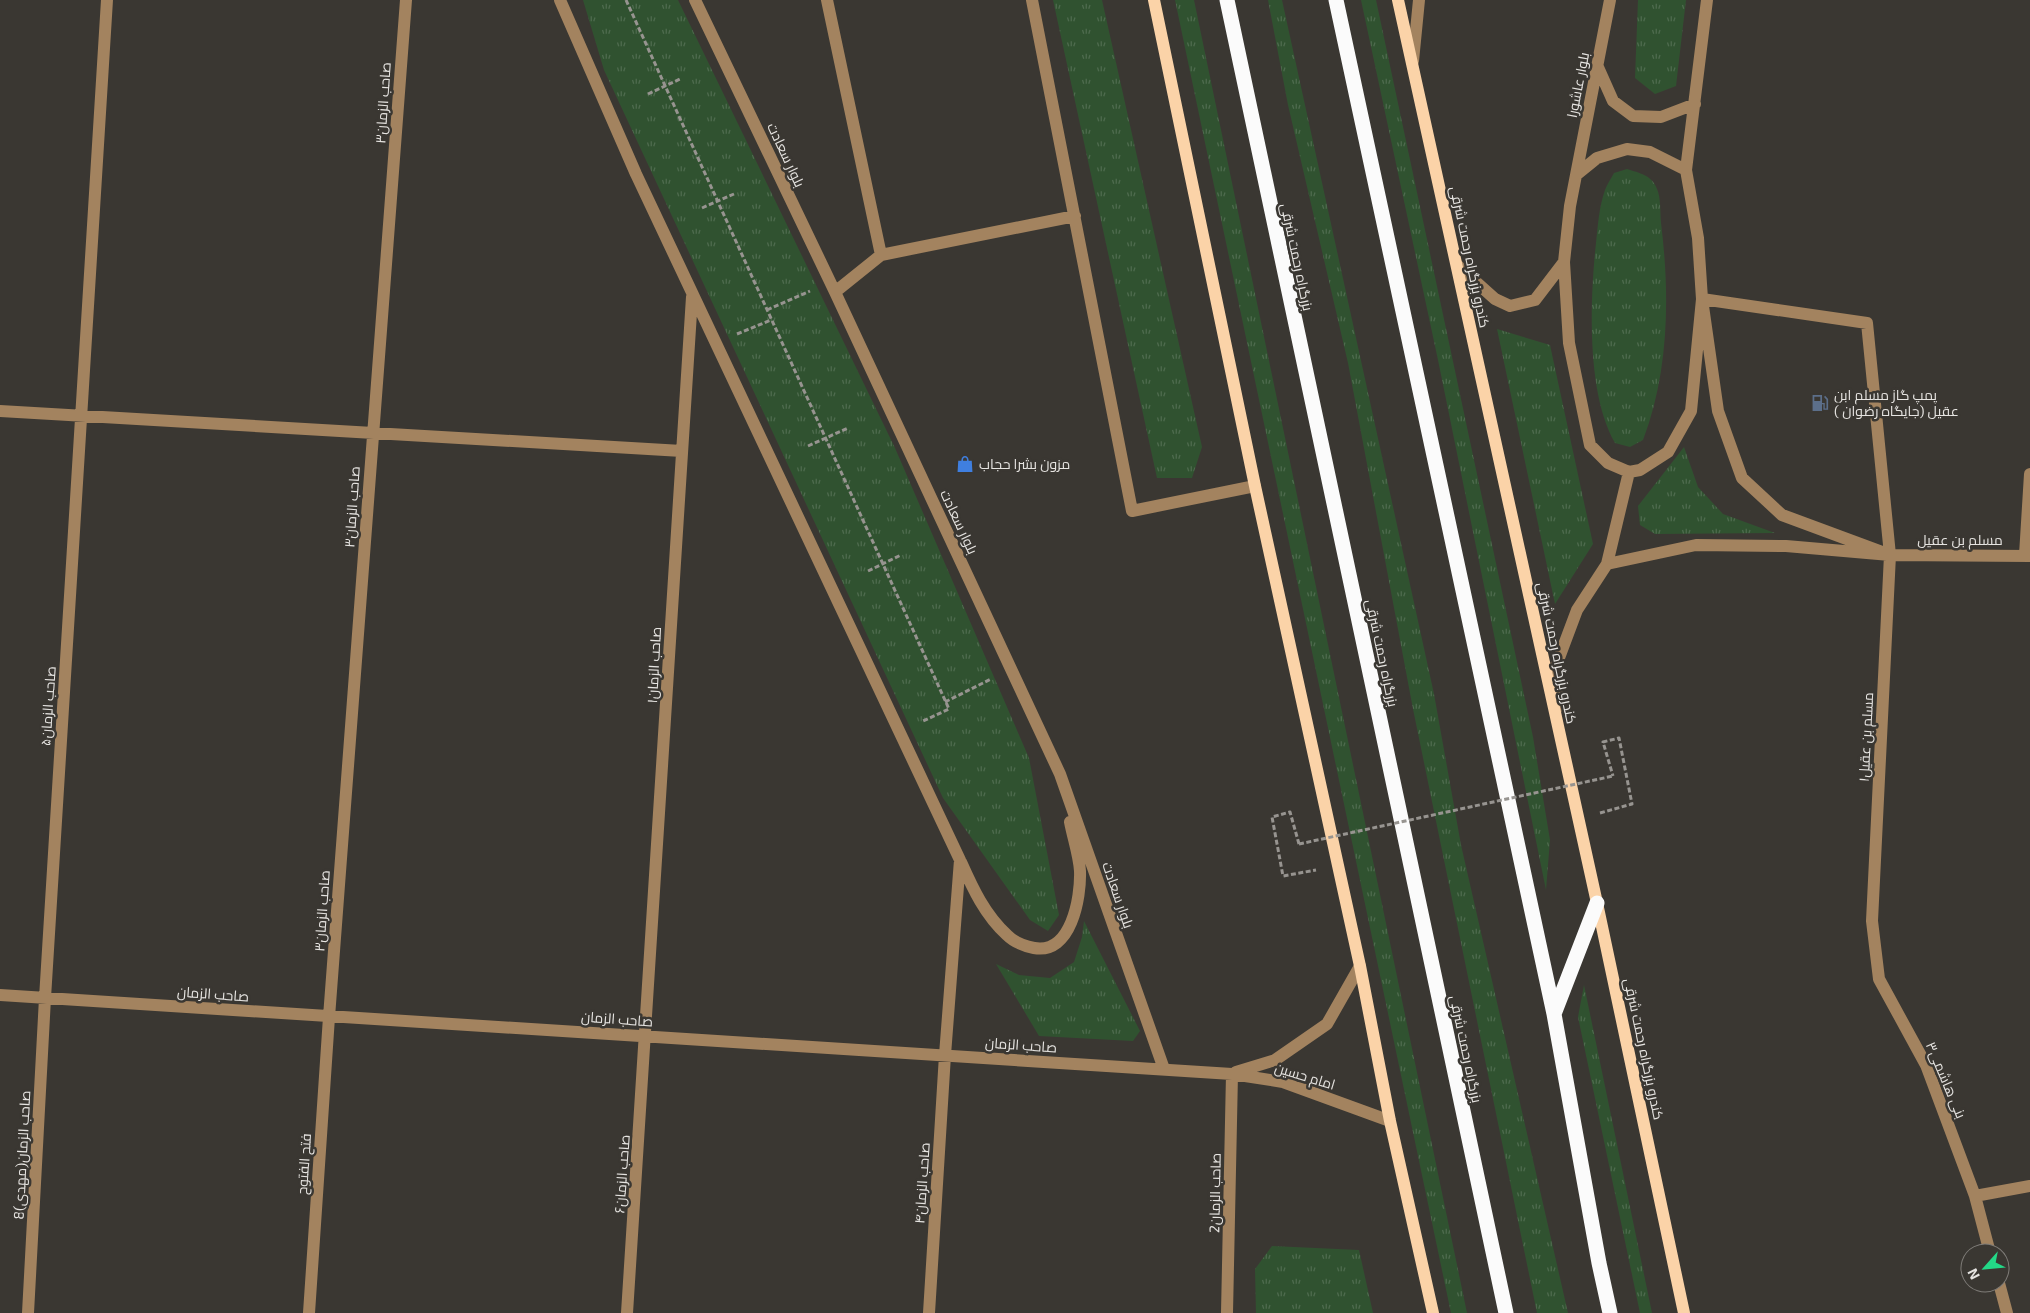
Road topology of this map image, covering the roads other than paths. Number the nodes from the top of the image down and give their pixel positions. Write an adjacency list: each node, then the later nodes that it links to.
1 (106, 0): 27 (street, صاحب الزمان۵)
2 (406, 0): 28 (street, صاحب الزمان۳)
3 (560, 0): 24 (street)
4 (695, 0): 23 (street, بلوار سعادت)
5 (827, 0): 20 (street)
6 (1032, 0): 19 (street)
7 (1154, 0): 32 (main road)
8 (1227, 0): 61 (highway, بزرگراه رحمت شرقی)
9 (1336, 0): 44 (highway)
10 (1398, 0): 14 (main road, کندرو بزرگراه رحمت شرقی)
11 (1419, 0): 14 (street)
12 (1610, 0): 15 (street, بلوار عاشورا)
13 (1707, 0): 16 (street)
14 (1412, 66): 22 (main road, کندرو بزرگراه رحمت شرقی)
15 (1597, 66): 16 (street); 18 (street, بلوار عاشورا)
16 (1695, 104): 17 (street)
17 (1686, 170): 18 (street); 25 (street)
18 (1576, 175): 21 (street, بلوار عاشورا)
19 (1075, 216): 20 (street); 32 (street)
20 (881, 255): 23 (street)
21 (1564, 262): 22 (street); 30 (street, بلوار عاشورا)
22 (1457, 265): 36 (main road, کندرو بزرگراه رحمت شرقی)
23 (833, 287): 37 (street, بلوار سعادت)
24 (692, 295): 29 (street, صاحب الزمان۱); 38 (street)
25 (1702, 299): 30 (street); 33 (street); 33 (street, مسلم بن عقیل۱)
26 (0, 411): 27 (street)
27 (81, 416): 28 (street); 43 (street, صاحب الزمان۵)
28 (373, 433): 29 (street); 45 (street, صاحب الزمان۳)
29 (682, 451): 46 (street, صاحب الزمان۱)
30 (1629, 472): 35 (street)
31 (2030, 474): 34 (street)
32 (1255, 486): 41 (main road)
33 (1890, 555): 34 (street, مسلم بن عقیل); 35 (street, مسلم بن عقیل); 40 (street, مسلم بن عقیل۱)
34 (2028, 556)
35 (1607, 564): 36 (street)
36 (1558, 730): 39 (main road, کندرو بزرگراه رحمت شرقی)
37 (1060, 774): 38 (street); 48 (street, بلوار سعادت)
38 (960, 860): 47 (street)
39 (1597, 903): 44 (highway); 63 (main road, کندرو بزرگراه رحمت شرقی)
40 (1872, 921): 52 (street, بنی هاشمی۳)
41 (1360, 966): 49 (street, امام حسین); 50 (main road)
42 (0, 995): 43 (street, صاحب الزمان)
43 (45, 998): 45 (street, صاحب الزمان); 55 (street, 8صاحب الزمان(مهدی))
44 (1554, 1014): 62 (highway)
45 (329, 1016): 46 (street, صاحب الزمان); 56 (street, فتح الفتوح)
46 (646, 1036): 47 (street, صاحب الزمان); 57 (street, صاحب الزمان۶)
47 (945, 1056): 48 (street, صاحب الزمان); 58 (street, صاحب الزمان۴)
48 (1164, 1069): 49 (street, صاحب الزمان)
49 (1232, 1074): 50 (street, امام حسین); 59 (street, 2صاحب الزمان)
50 (1390, 1121): 60 (main road)
51 (2030, 1186): 52 (street)
52 (1974, 1196): 53 (street, بنی هاشمی۳)
53 (1987, 1243)
54 (2002, 1293): 64 (street)
55 (28, 1313)
56 (309, 1313)
57 (628, 1313)
58 (929, 1313)
59 (1227, 1313)
60 (1433, 1313)
61 (1506, 1313)
62 (1610, 1313)
63 (1684, 1313)
64 (2007, 1313)

